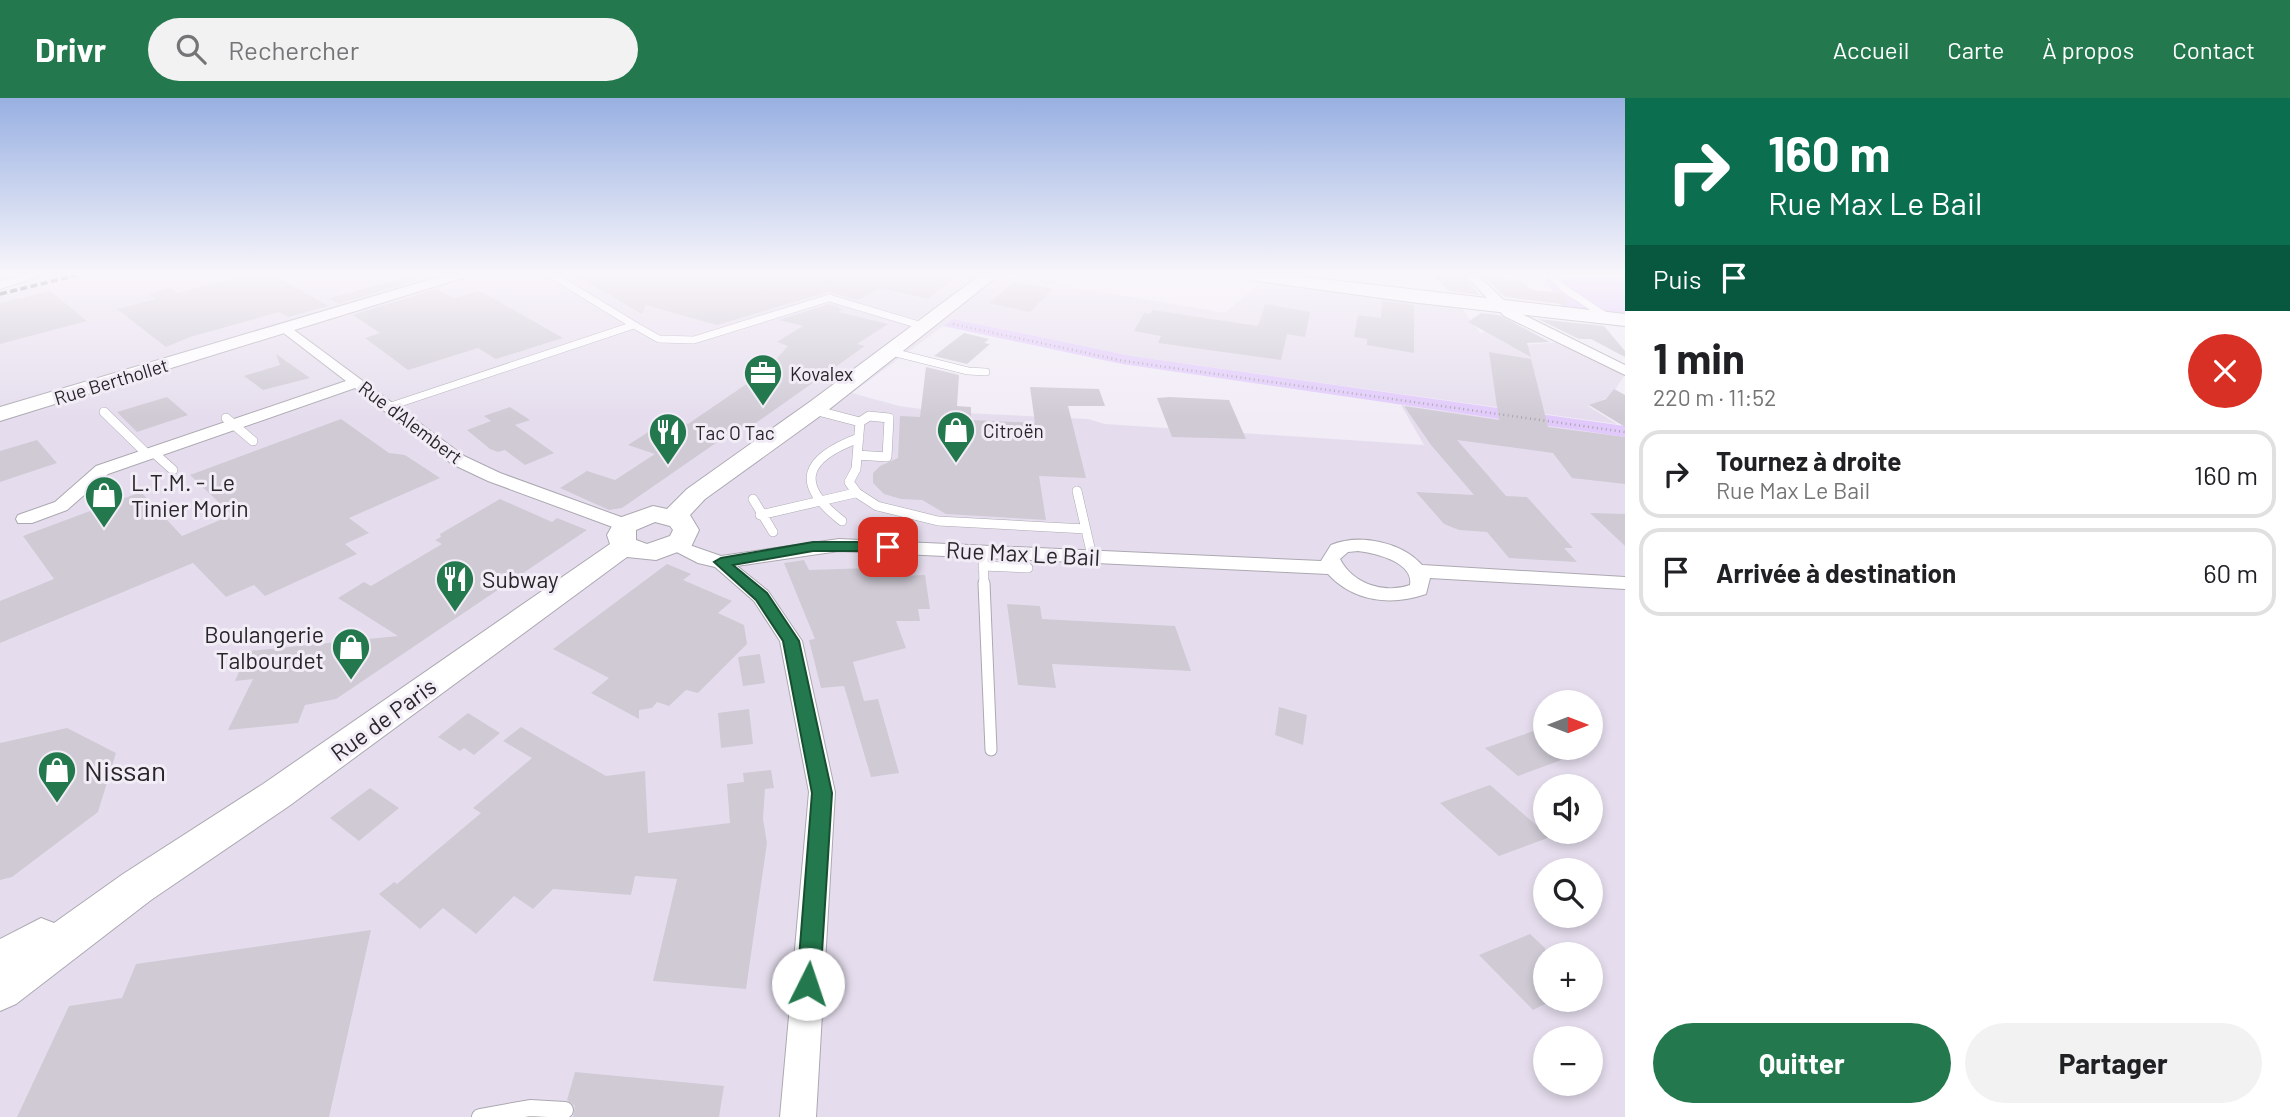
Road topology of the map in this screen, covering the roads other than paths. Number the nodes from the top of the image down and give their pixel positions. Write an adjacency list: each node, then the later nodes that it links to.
1 (304, 323): 7 (main road, Rue Berthollet)
2 (630, 323): 6 (lane)
3 (750, 323): 6 (lane)
4 (931, 323): 8 (main road)
5 (1533, 323): 9 (street)
6 (634, 325): 12 (lane)
7 (286, 328): 11 (street, Rue d'Alembert); 15 (main road, Rue Berthollet)
8 (892, 352): 10 (lane); 13 (main road)
9 (1625, 371)
10 (986, 372)
11 (357, 382): 12 (street, Rue d'Alembert); 16 (street)
12 (388, 407): 33 (street, Rue d'Alembert)
13 (814, 410): 17 (lane); 28 (main road)
14 (104, 412): 20 (lane)
15 (0, 414)
16 (230, 421): 19 (lane); 20 (street)
17 (860, 422): 18 (lane); 21 (lane)
18 (859, 438): 21 (lane); 26 (lane)
19 (253, 441)
20 (150, 453): 22 (lane); 29 (street)
21 (857, 455): 24 (lane)
22 (173, 470)
23 (1077, 491): 31 (lane)
24 (855, 493): 26 (lane); 31 (lane)
25 (752, 499): 27 (lane)
26 (818, 502): 27 (lane); 30 (lane)
27 (760, 515): 32 (lane)
28 (674, 517): 33 (main road, Rue de Paris); 34 (main road)
29 (25, 519)
30 (842, 521)
31 (1086, 529): 35 (lane)
32 (773, 532)
33 (625, 535): 34 (main road); 43 (main road, Rue de Paris)
34 (675, 546): 37 (street, Rue Max Le Bail)
35 (1092, 556): 36 (street, Rue Max Le Bail); 39 (street, Rue Max Le Bail)
36 (983, 559): 37 (street, Rue Max Le Bail); 38 (lane); 42 (lane)
37 (721, 562): 48 (street)
38 (1028, 568)
39 (1333, 568): 40 (street); 40 (street)
40 (1418, 571): 41 (street)
41 (1625, 583)
42 (991, 750)
43 (137, 887): 44 (main road, Rue de Paris); 45 (main road, Rue de Paris)
44 (0, 962)
45 (0, 989)
46 (565, 1110): 47 (lane)
47 (480, 1117)
48 (798, 1117)

